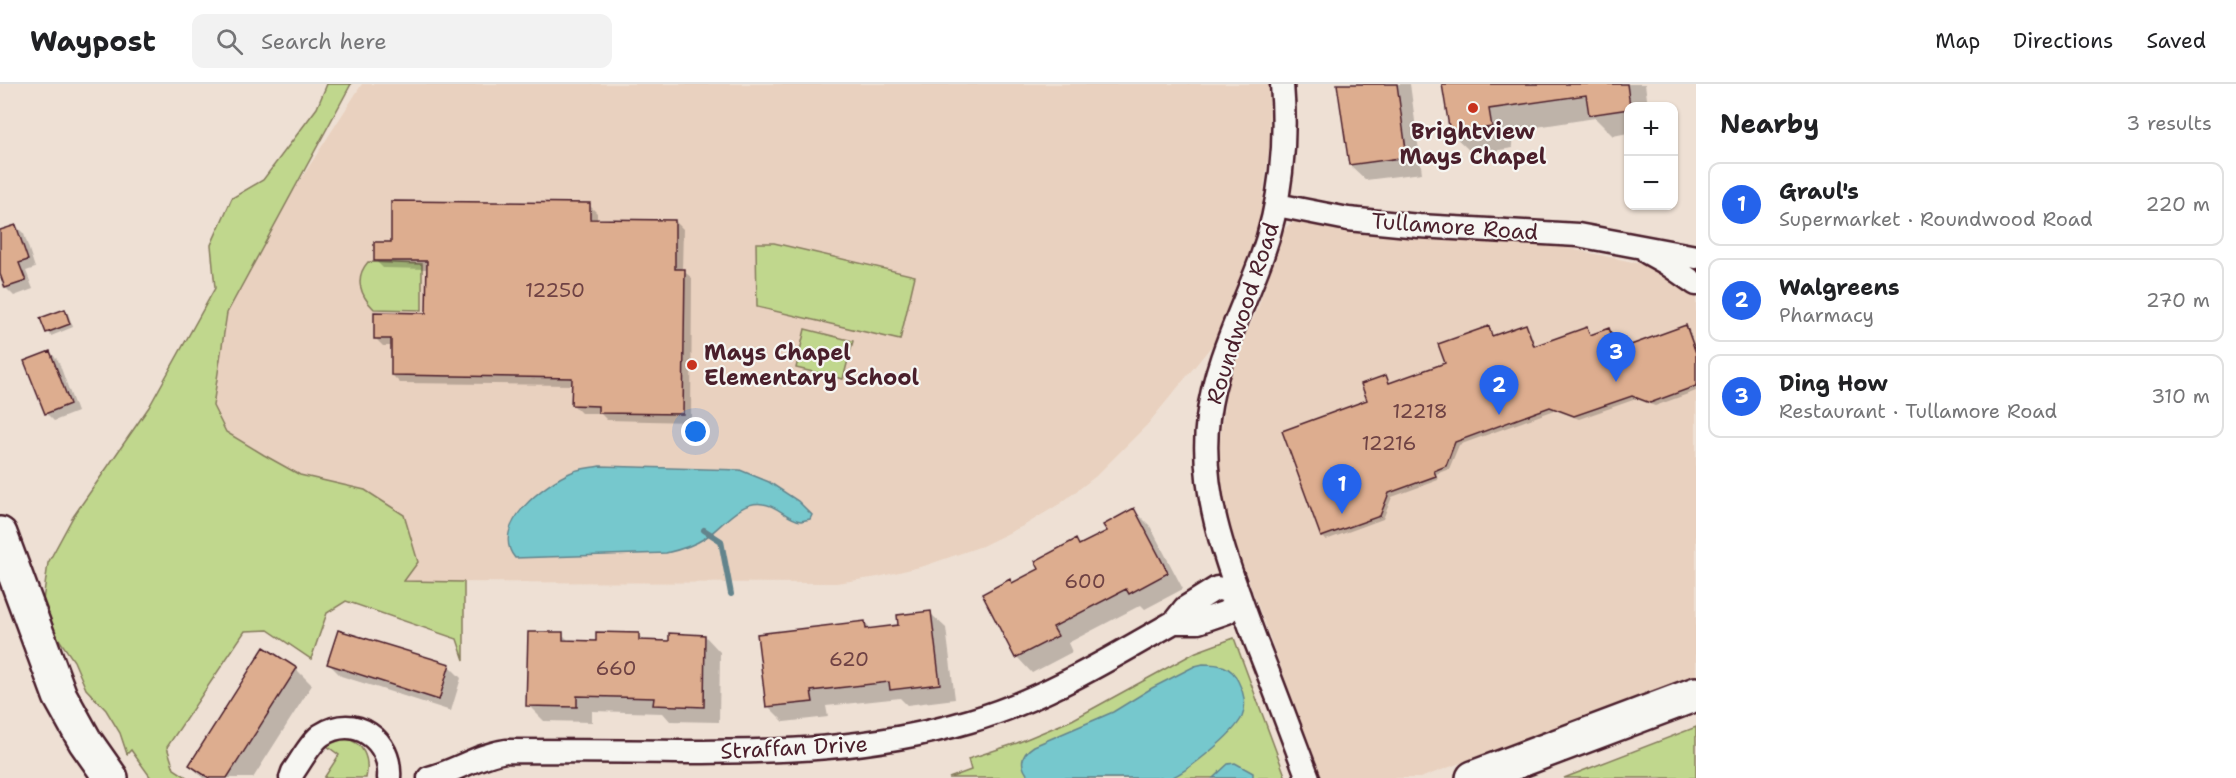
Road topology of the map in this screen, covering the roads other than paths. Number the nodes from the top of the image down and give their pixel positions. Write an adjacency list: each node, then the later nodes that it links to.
1 (1282, 84): 2 (street, Roundwood Road)
2 (1276, 205): 3 (street, Tullamore Road); 7 (street, Roundwood Road)
3 (1634, 245): 4 (street, Tullamore Road); 5 (street, Tullamore Road)
4 (1696, 257)
5 (1696, 284)
6 (0, 534): 9 (main road)
7 (1239, 596): 12 (street, Straffan Drive); 13 (street, Roundwood Road)
8 (1696, 694): 14 (main road)
9 (111, 778)
10 (291, 778): 11 (street)
11 (389, 778)
12 (429, 778)
13 (1308, 778)
14 (1473, 778)

